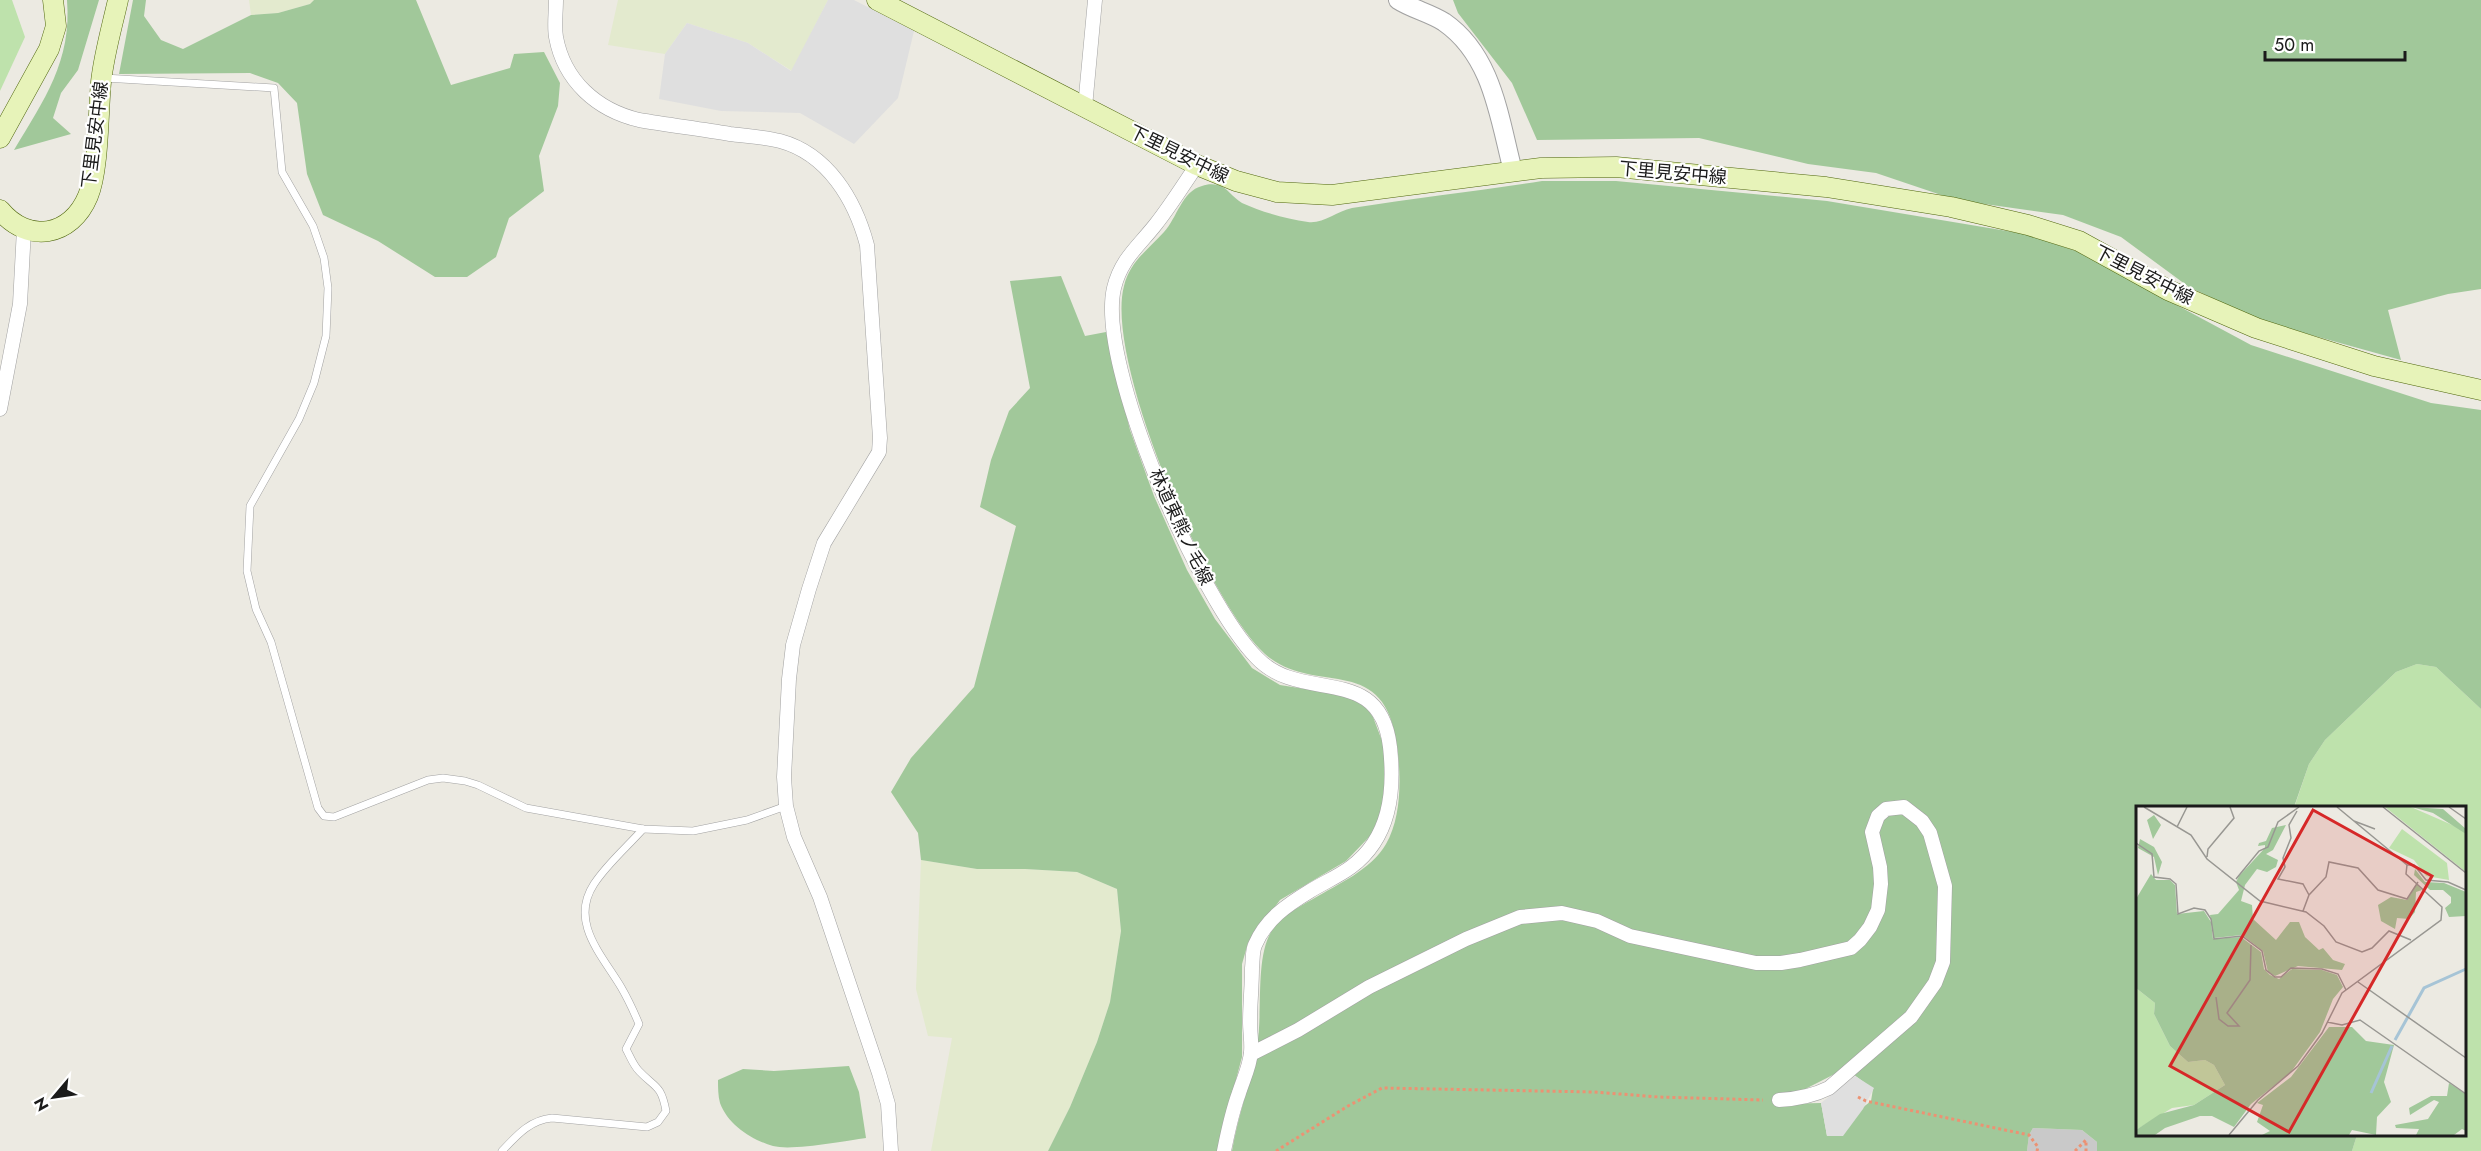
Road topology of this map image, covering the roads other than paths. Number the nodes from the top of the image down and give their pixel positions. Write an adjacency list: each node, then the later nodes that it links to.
1 (53, 0): 9 (main road)
2 (118, 0): 7 (main road, 下里見安中線)
3 (556, 0): 16 (street)
4 (877, 0): 8 (main road, 下里見安中線)
5 (1095, 0): 8 (street)
6 (1398, 0): 11 (street)
7 (101, 78): 13 (main road, 下里見安中線); 17 (lane)
8 (1085, 107): 10 (main road, 下里見安中線)
9 (0, 138)
10 (1197, 165): 11 (main road, 下里見安中線); 18 (street, 林道東熊ノ毛線)
11 (1513, 171): 14 (main road, 下里見安中線)
12 (0, 210): 13 (main road)
13 (24, 229): 15 (street)
14 (2481, 390)
15 (0, 409)
16 (786, 806): 17 (lane); 21 (street)
17 (643, 829): 20 (lane)
18 (1251, 1054): 19 (street); 22 (street, 林道東熊ノ毛線)
19 (1779, 1100)
20 (502, 1151)
21 (891, 1151)
22 (1224, 1151)

